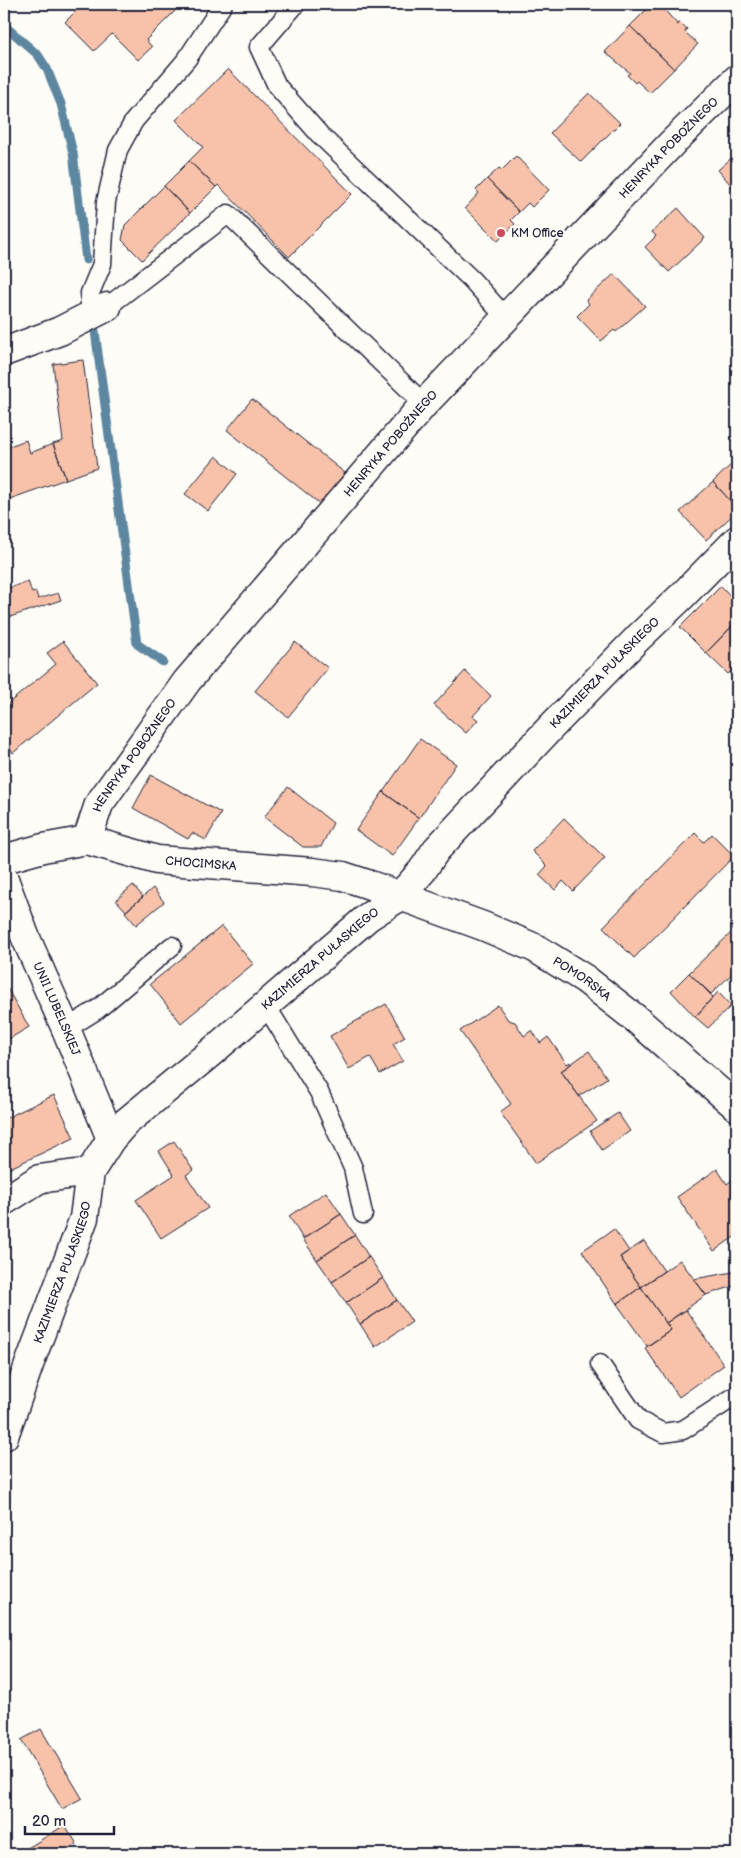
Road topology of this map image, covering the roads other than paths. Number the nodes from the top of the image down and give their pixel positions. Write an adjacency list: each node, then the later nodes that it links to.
1 (223, 4): 4 (lane)
2 (296, 4): 5 (lane)
3 (737, 79): 5 (street, HENRYKA POBOŻNEGO)
4 (99, 311): 6 (street); 7 (lane)
5 (506, 318): 7 (street, HENRYKA POBOŻNEGO)
6 (4, 352)
7 (424, 404): 9 (street, HENRYKA POBOŻNEGO)
8 (737, 540): 12 (street, KAZIMIERZA PUŁASKIEGO)
9 (88, 840): 10 (street, CHOCIMSKA); 12 (street, CHOCIMSKA)
10 (4, 859)
11 (4, 879): 15 (street, UNII LUBELSKIEJ)
12 (399, 897): 14 (street, KAZIMIERZA PUŁASKIEGO); 16 (street, POMORSKA)
13 (172, 946): 15 (lane)
14 (266, 1004): 17 (street, KAZIMIERZA PUŁASKIEGO); 20 (lane)
15 (66, 1029): 17 (street, UNII LUBELSKIEJ)
16 (737, 1108)
17 (111, 1139): 18 (street, KAZIMIERZA PUŁASKIEGO)
18 (90, 1172): 19 (street); 23 (street, KAZIMIERZA PUŁASKIEGO)
19 (4, 1201)
20 (363, 1214)
21 (600, 1364): 22 (lane)
22 (737, 1395)
23 (4, 1436)

